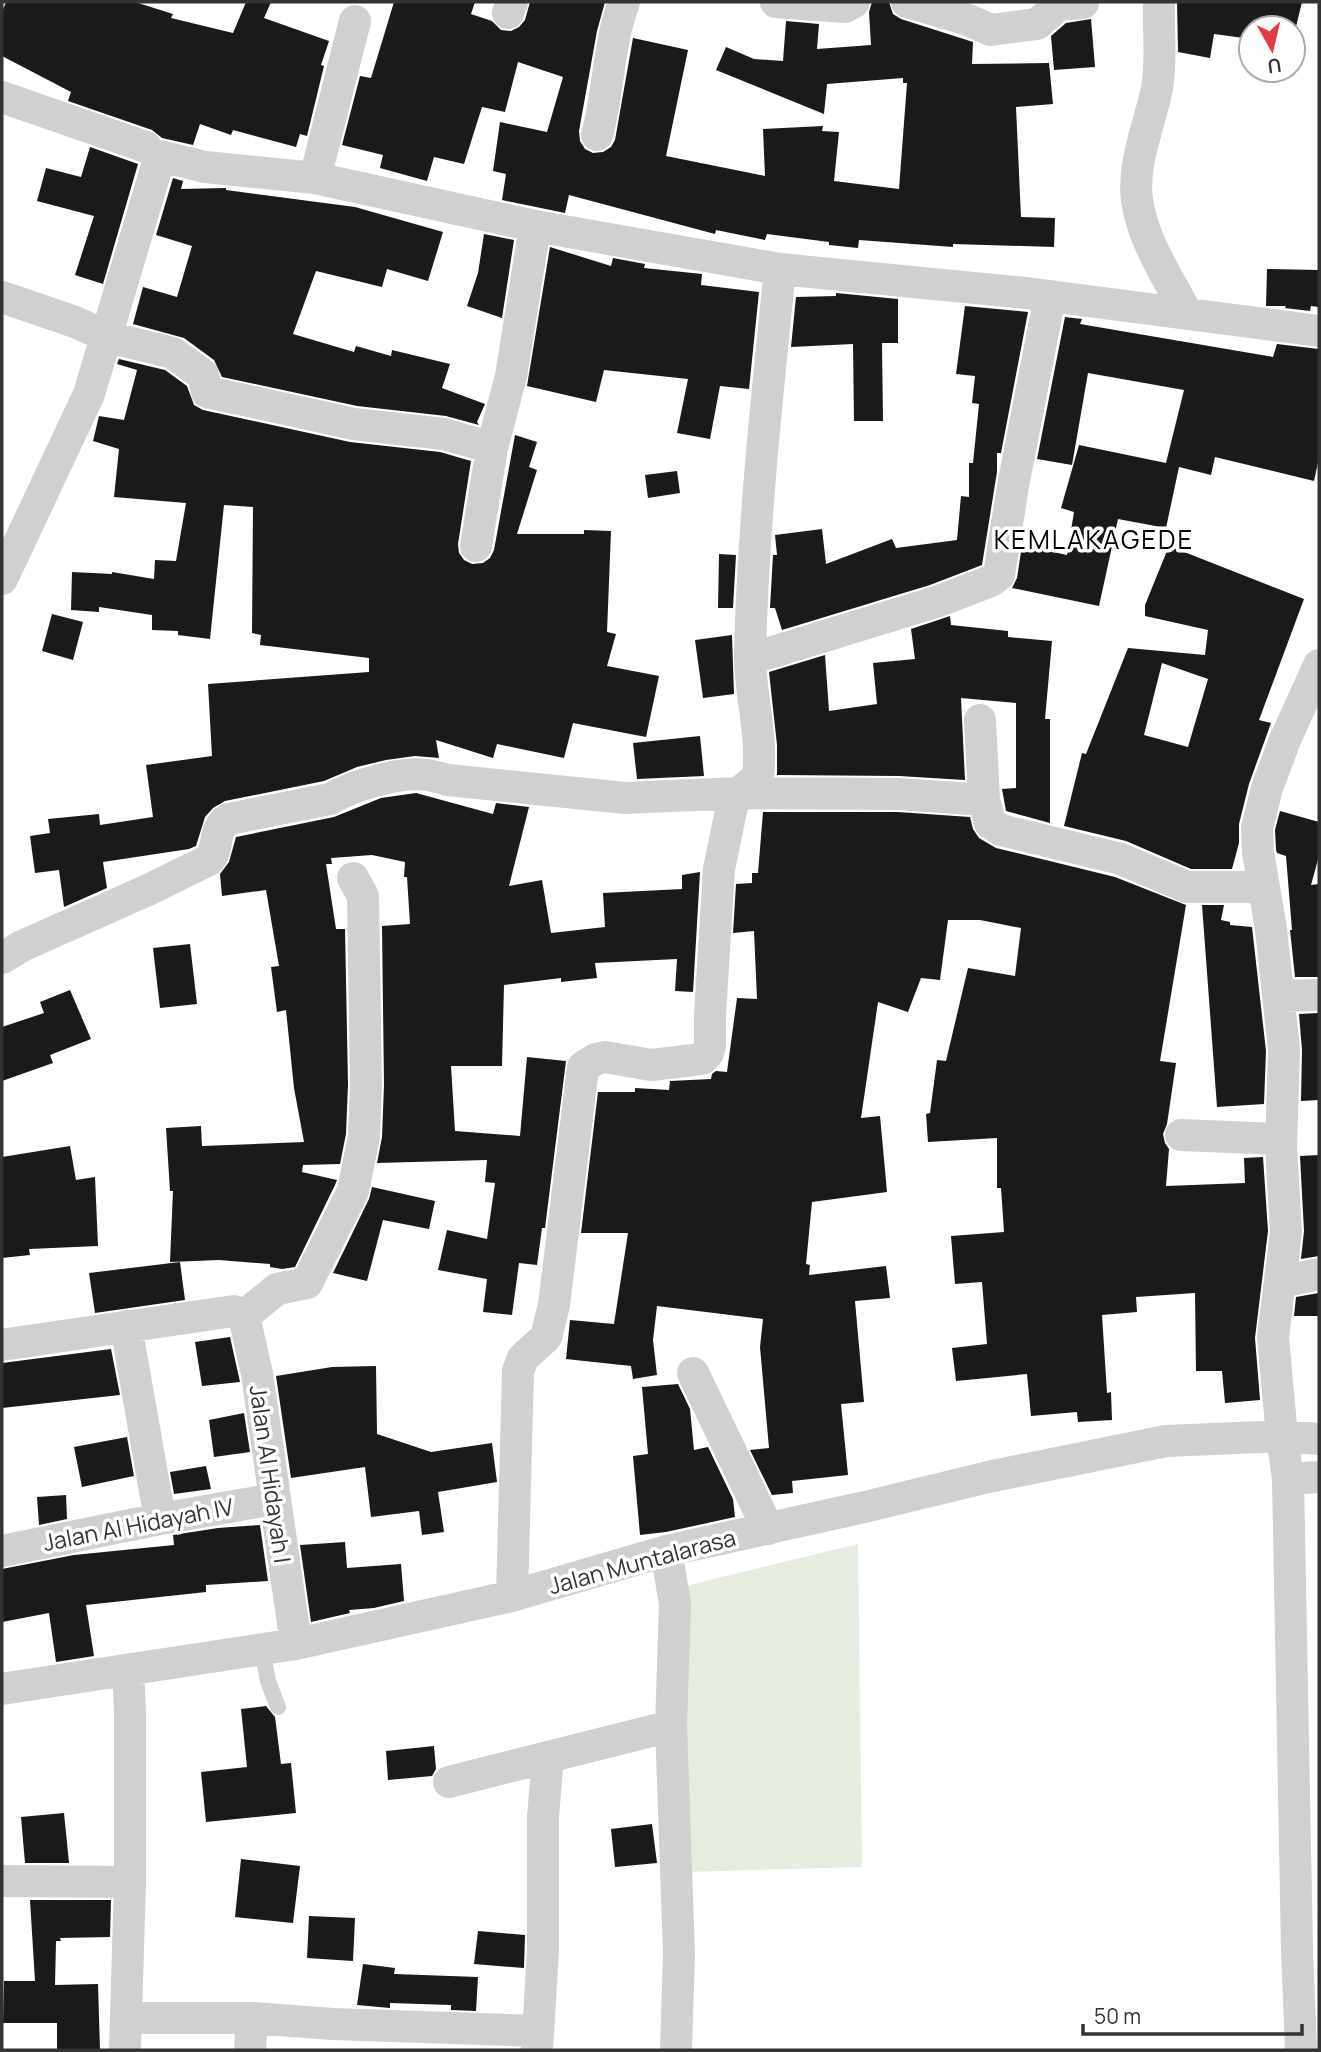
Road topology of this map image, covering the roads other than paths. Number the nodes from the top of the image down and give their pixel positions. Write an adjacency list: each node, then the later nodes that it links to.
1 (624, 2): 9 (street)
2 (776, 2): 3 (street)
3 (854, 2)
4 (907, 2): 6 (street)
5 (1159, 2): 16 (street)
6 (1083, 3)
7 (355, 21): 11 (street)
8 (2, 97): 10 (street)
9 (597, 135)
10 (145, 147)
11 (315, 178): 12 (street); 18 (street)
12 (535, 226): 13 (street); 19 (street)
13 (780, 269): 14 (street); 22 (street)
14 (1050, 296): 16 (street); 22 (street)
15 (2, 298): 18 (street)
16 (1186, 314): 17 (street)
17 (1319, 331)
18 (108, 337): 19 (street); 21 (street)
19 (492, 448): 20 (street)
20 (476, 546)
21 (2, 579)
22 (750, 659): 25 (street)
23 (1319, 665): 28 (street)
24 (980, 720): 26 (street)
25 (739, 793): 26 (street); 29 (street); 48 (street)
26 (984, 800): 28 (street)
27 (353, 878): 36 (street)
28 (1264, 887): 31 (street)
29 (2, 958)
30 (1319, 995): 31 (street)
31 (1279, 996): 33 (street)
32 (1181, 1135): 33 (street)
33 (1281, 1139): 35 (street)
34 (1319, 1274): 35 (street)
35 (1280, 1282): 41 (street)
36 (239, 1314): 37 (street); 43 (street, Jalan Al Hidayah I)
37 (126, 1326): 38 (street); 44 (street)
38 (2, 1345)
39 (693, 1373): 45 (street)
40 (1319, 1439): 41 (street)
41 (1284, 1456): 42 (street); 45 (street, Jalan Muntalarasa); 65 (street)
42 (1319, 1477)
43 (275, 1499): 44 (street, Jalan Al Hidayah IV); 49 (street, Jalan Al Hidayah I)
44 (160, 1519): 46 (street, Jalan Al Hidayah IV)
45 (768, 1529): 47 (street, Jalan Muntalarasa)
46 (2, 1551)
47 (669, 1566): 48 (street, Jalan Muntalarasa); 54 (street)
48 (512, 1596): 49 (street, Jalan Muntalarasa)
49 (296, 1644): 50 (street, Jalan Muntalarasa)
50 (262, 1653): 51 (street, Jalan Muntalarasa); 53 (lane)
51 (128, 1675): 52 (street, Jalan Muntalarasa); 58 (street)
52 (2, 1689)
53 (278, 1707)
54 (671, 1726): 55 (street); 64 (street)
55 (548, 1757): 56 (street); 61 (street)
56 (449, 1782)
57 (2, 1881): 58 (street)
58 (130, 1882): 59 (street)
59 (127, 2018): 60 (street); 62 (street)
60 (252, 2018): 61 (street); 63 (street)
61 (537, 2041)
62 (125, 2050)
63 (250, 2050)
64 (676, 2050)
65 (1301, 2050)

